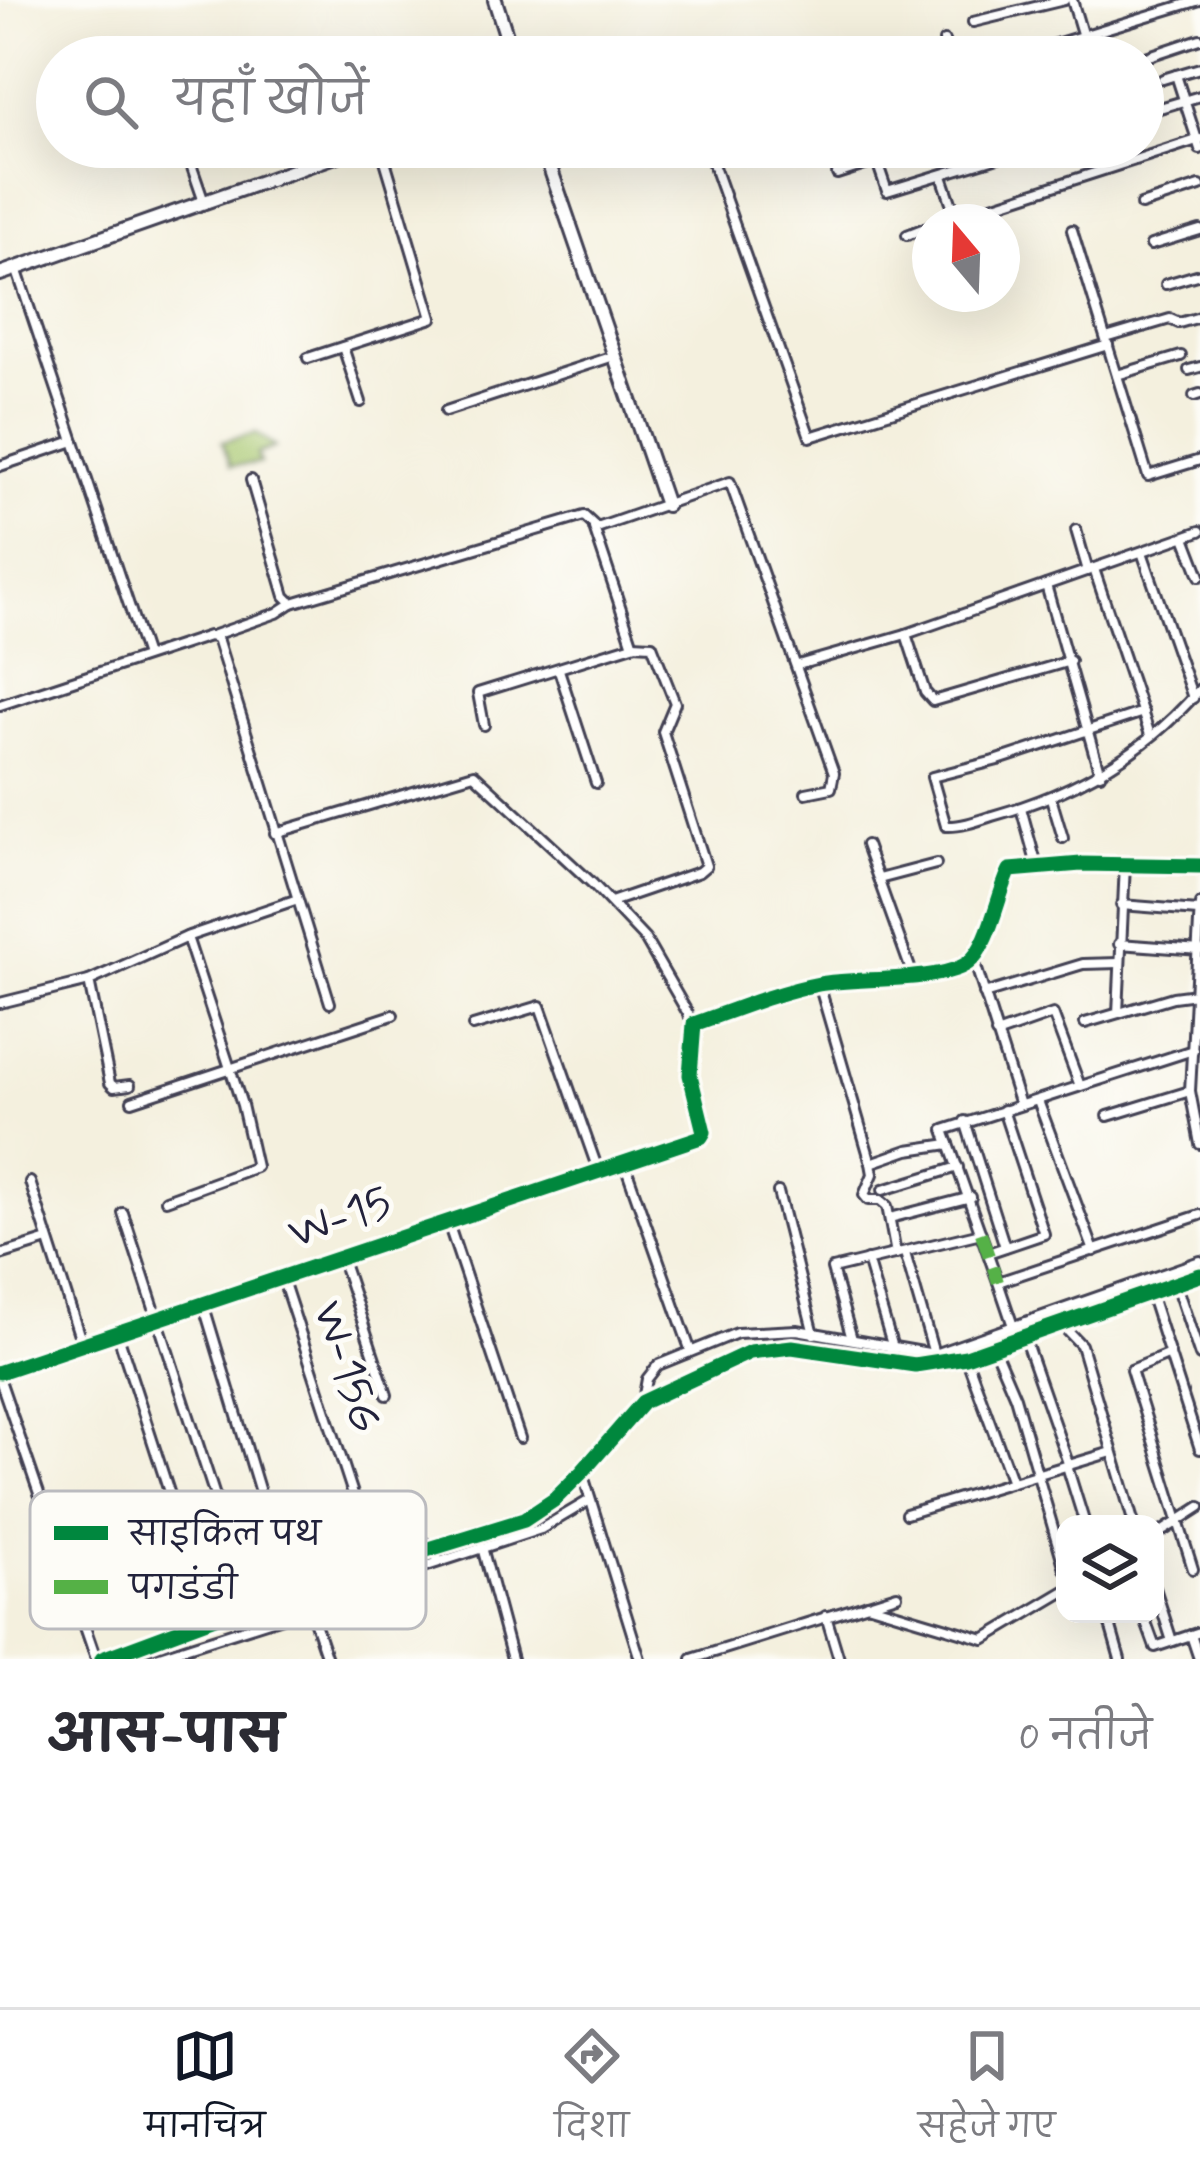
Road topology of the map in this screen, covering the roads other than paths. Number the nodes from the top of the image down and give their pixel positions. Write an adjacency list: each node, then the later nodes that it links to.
1 (495, 0): 5 (street)
2 (1068, 0): 4 (street); 6 (street)
3 (1200, 0): 6 (street)
4 (973, 22)
5 (506, 36)
6 (1083, 36)
7 (1200, 39): 8 (street)
8 (1164, 51)
9 (1200, 68): 10 (street)
10 (1176, 75): 11 (street); 13 (street)
11 (1164, 79)
12 (1200, 96): 13 (street)
13 (1183, 102): 14 (street); 15 (street)
14 (1164, 107)
15 (1199, 143): 16 (street)
16 (1164, 154)
17 (192, 168): 29 (street)
18 (302, 168): 29 (street)
19 (386, 168): 44 (street)
20 (550, 168): 45 (street)
21 (714, 168): 43 (street)
22 (855, 168): 26 (street)
23 (879, 168): 27 (street)
24 (967, 168): 27 (street)
25 (1117, 168): 31 (street)
26 (837, 174)
27 (942, 176): 30 (street)
28 (1200, 186): 32 (street)
29 (204, 202): 38 (street)
30 (952, 204)
31 (999, 204)
32 (1141, 205)
33 (1072, 230): 43 (street)
34 (1200, 230): 37 (street)
35 (912, 233): 36 (street)
36 (907, 235)
37 (1151, 245)
38 (16, 268): 39 (street); 51 (street)
39 (0, 274)
40 (1200, 274): 41 (street)
41 (1166, 284)
42 (1200, 317): 43 (street)
43 (1107, 342): 48 (street)
44 (343, 347): 47 (street); 49 (street)
45 (614, 356): 50 (street); 55 (street)
46 (1181, 356): 48 (street)
47 (308, 358)
48 (1117, 375): 52 (street)
49 (361, 402)
50 (446, 411)
51 (74, 441): 53 (street); 68 (street)
52 (1200, 460)
53 (0, 466)
54 (251, 480): 64 (street)
55 (666, 505): 56 (street); 70 (street)
56 (594, 528): 64 (street); 67 (street)
57 (1076, 530): 61 (street)
58 (1200, 531): 59 (street)
59 (1185, 537): 60 (street); 62 (street)
60 (1142, 553): 61 (street); 72 (street)
61 (1091, 570): 63 (street); 74 (street)
62 (1200, 576)
63 (1046, 585): 65 (street); 69 (street)
64 (292, 603): 66 (street)
65 (906, 634): 69 (street); 70 (street)
66 (213, 636): 68 (street); 83 (street)
67 (633, 644): 71 (street); 92 (street)
68 (146, 656): 73 (street)
69 (1070, 661): 76 (street)
70 (798, 665): 80 (street)
71 (559, 670): 75 (street); 79 (street)
72 (1196, 694): 77 (street)
73 (0, 705)
74 (1143, 712): 76 (street); 77 (street)
75 (484, 725)
76 (1089, 732): 78 (street); 82 (street)
77 (1150, 735): 78 (street)
78 (1100, 774): 81 (street)
79 (596, 783)
80 (806, 793)
81 (1052, 798): 82 (street); 84 (street)
82 (1021, 808): 88 (street)
83 (275, 833): 91 (street); 92 (street)
84 (1063, 838)
85 (866, 845): 90 (street)
86 (936, 864): 90 (street)
87 (1125, 864): 88 (street); 89 (street); 93 (street)
88 (1037, 866): 98 (street)
89 (1200, 866)
90 (879, 879): 101 (street)
91 (296, 900): 95 (street); 107 (street)
92 (611, 902): 111 (street)
93 (1121, 905): 94 (street); 96 (street)
94 (1199, 908): 97 (street)
95 (188, 937): 102 (street); 115 (street)
96 (1119, 944): 97 (street); 99 (street)
97 (1199, 950): 100 (street)
98 (973, 958): 101 (street); 104 (street)
99 (1119, 963): 104 (street); 108 (street)
100 (1199, 970): 105 (street)
101 (913, 976): 103 (street)
102 (89, 981): 106 (street); 116 (street)
103 (819, 984): 111 (street); 128 (street)
104 (984, 994): 113 (street)
105 (1196, 994): 108 (street); 114 (street)
106 (0, 1003)
107 (330, 1003)
108 (1118, 1013): 110 (street)
109 (393, 1015): 115 (street)
110 (1085, 1023)
111 (694, 1024): 127 (street, W-15)
112 (473, 1025): 130 (street)
113 (996, 1034): 117 (street); 121 (street)
114 (1193, 1050): 117 (street); 118 (street)
115 (231, 1069): 120 (street); 135 (street)
116 (130, 1085)
117 (1080, 1086): 119 (street)
118 (1190, 1091): 123 (street); 126 (street)
119 (1037, 1100): 121 (street); 143 (street)
120 (132, 1101)
121 (1020, 1105): 122 (street)
122 (1004, 1110): 124 (street); 142 (street)
123 (1108, 1116)
124 (965, 1121): 125 (street); 142 (street)
125 (949, 1144): 128 (street); 129 (street)
126 (1200, 1144)
127 (624, 1162): 130 (street, W-15); 165 (street)
128 (872, 1162): 138 (street)
129 (958, 1167): 132 (street); 134 (street)
130 (598, 1170): 139 (street, W-15)
131 (30, 1182): 141 (street)
132 (883, 1190)
133 (778, 1192): 159 (street)
134 (970, 1197): 138 (street); 140 (street)
135 (166, 1200)
136 (123, 1214): 156 (street)
137 (1200, 1215): 143 (street)
138 (890, 1218): 145 (street)
139 (447, 1220): 147 (street, W-15); 173 (street)
140 (981, 1233): 144 (street); 145 (street)
141 (48, 1240): 146 (street); 162 (street)
142 (1005, 1247): 144 (street)
143 (1094, 1251): 152 (street)
144 (988, 1252): 152 (street)
145 (901, 1253): 148 (street); 166 (street)
146 (0, 1255)
147 (341, 1257): 150 (street, W-15); 171 (street)
148 (867, 1260): 161 (street); 163 (street)
149 (1200, 1261): 160 (street)
150 (282, 1277): 155 (street, W-15); 184 (street, W-15G)
151 (1200, 1277): 153 (street)
152 (998, 1282): 160 (street)
153 (1175, 1283): 154 (street); 168 (street)
154 (1150, 1292): 157 (street); 167 (street)
155 (203, 1303): 156 (street, W-15); 183 (street)
156 (158, 1319): 158 (street, W-15); 182 (street)
157 (1060, 1323): 160 (street); 175 (street)
158 (117, 1332): 162 (street, W-15); 181 (street)
159 (814, 1334): 161 (street); 165 (street)
160 (1018, 1334): 164 (street); 166 (street); 176 (street)
161 (852, 1340): 163 (street)
162 (82, 1344): 170 (street, W-15)
163 (893, 1348): 166 (street)
164 (994, 1348): 169 (street); 178 (street)
165 (690, 1349): 172 (street)
166 (934, 1354)
167 (1170, 1354): 174 (street); 190 (street)
168 (1200, 1356)
169 (966, 1357): 172 (street); 179 (street)
170 (0, 1376): 180 (street)
171 (387, 1395)
172 (643, 1402): 177 (street)
173 (520, 1438)
174 (1200, 1449)
175 (1112, 1451): 176 (street); 189 (street)
176 (1068, 1466): 178 (street); 188 (street)
177 (582, 1472): 185 (street); 194 (street)
178 (1037, 1475): 179 (street); 192 (street)
179 (1012, 1482): 187 (street)
180 (40, 1491)
181 (169, 1491)
182 (214, 1491)
183 (260, 1491)
184 (352, 1491)
185 (590, 1500): 195 (street); 217 (street)
186 (1200, 1507): 190 (street)
187 (907, 1514)
188 (1082, 1515)
189 (1131, 1515)
190 (1177, 1522): 191 (street); 199 (street)
191 (1164, 1530)
192 (1056, 1539)
193 (426, 1543): 194 (street, W-15G)
194 (433, 1546): 196 (street); 197 (street)
195 (482, 1547): 197 (street); 216 (street)
196 (426, 1548)
197 (438, 1561): 198 (street)
198 (426, 1565)
199 (1193, 1569)
200 (897, 1595): 202 (street)
201 (1056, 1596): 202 (street)
202 (867, 1604): 203 (street)
203 (826, 1616): 218 (street); 219 (street)
204 (1164, 1616): 212 (street)
205 (1110, 1623): 220 (street)
206 (1146, 1623): 212 (street)
207 (89, 1629): 214 (street)
208 (180, 1629): 214 (street)
209 (246, 1629): 213 (street)
210 (317, 1629): 215 (street)
211 (1195, 1634): 212 (street); 221 (street)
212 (1172, 1641)
213 (157, 1658)
214 (99, 1659)
215 (327, 1659)
216 (512, 1659)
217 (640, 1659)
218 (692, 1659)
219 (839, 1659)
220 (1120, 1659)
221 (1199, 1659)

